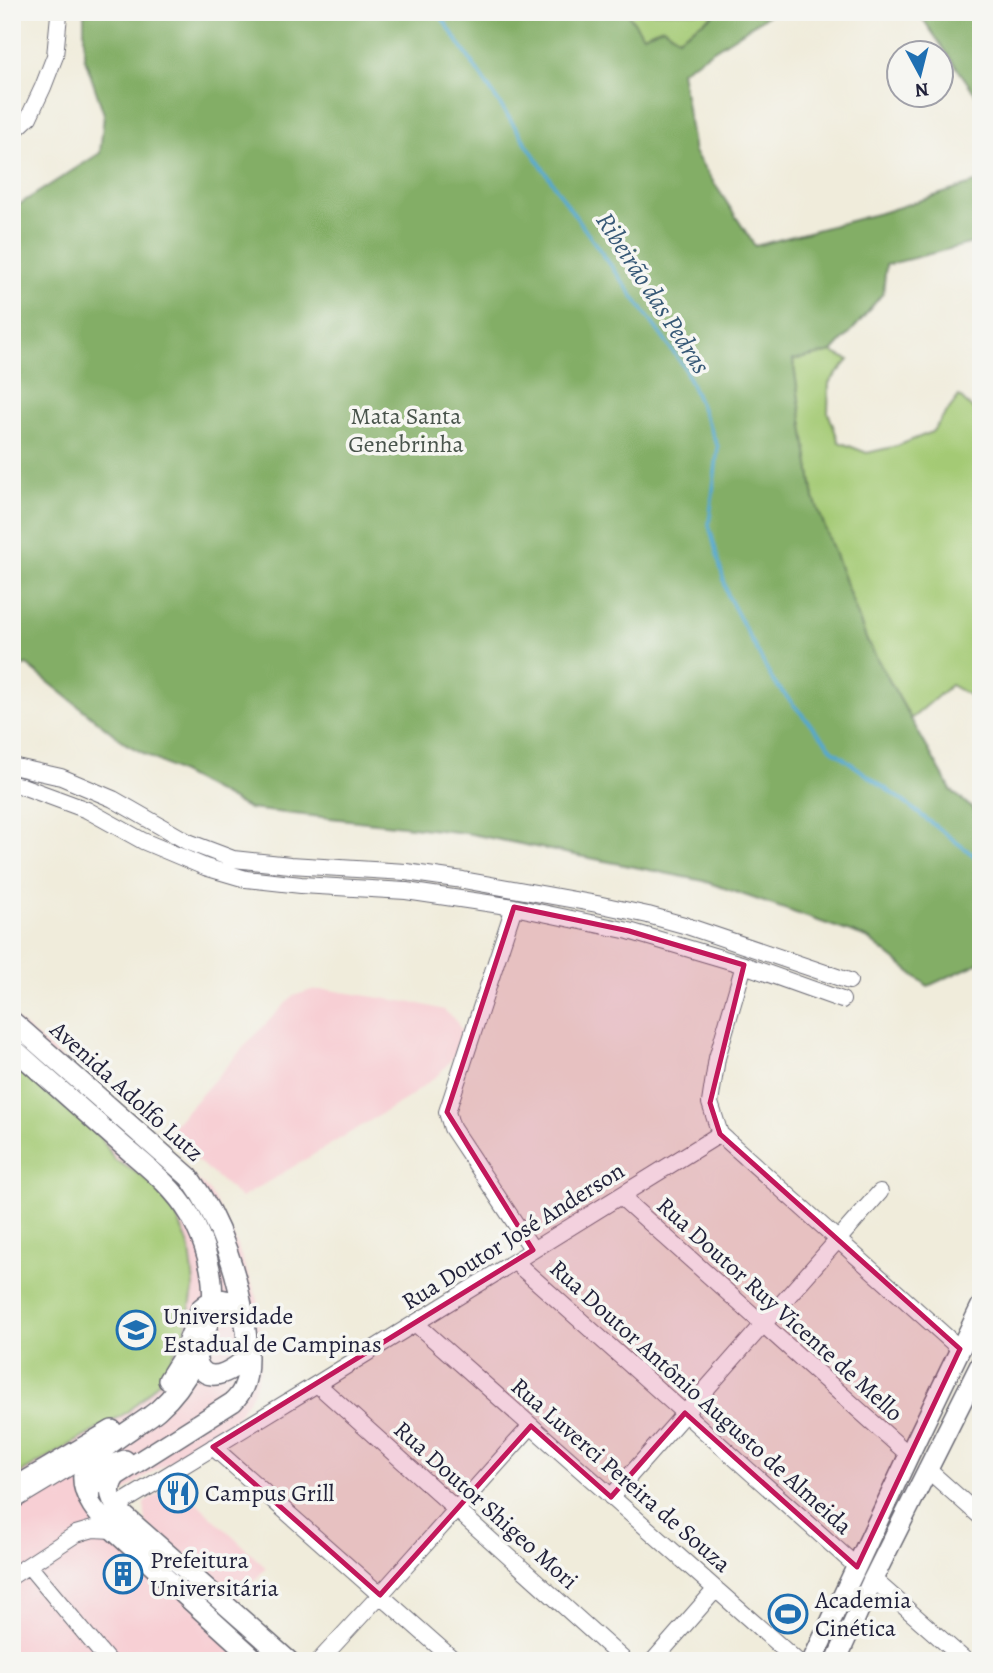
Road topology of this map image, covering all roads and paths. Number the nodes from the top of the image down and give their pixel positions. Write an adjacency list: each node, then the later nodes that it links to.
1 (58, 12): 2 (street)
2 (12, 133)
3 (12, 766): 7 (street)
4 (12, 785): 5 (street)
5 (514, 907): 6 (street); 15 (street)
6 (744, 965): 8 (street); 11 (street)
7 (849, 981)
8 (842, 1000)
9 (12, 1021): 19 (main road, Avenida Adolfo Lutz)
10 (12, 1047): 17 (main road, Avenida Adolfo Lutz)
11 (720, 1134): 13 (street, Rua Doutor José Anderson); 14 (street)
12 (880, 1192): 14 (street)
13 (620, 1196): 15 (street, Rua Doutor José Anderson); 21 (street, Rua Doutor Ruy Vicente de Mello)
14 (838, 1239): 21 (street); 22 (street)
15 (533, 1250): 16 (street, Rua Doutor José Anderson)
16 (515, 1262): 20 (street, Rua Doutor José Anderson); 27 (street, Rua Doutor Antônio Augusto de Almeida)
17 (212, 1301): 19 (main road); 24 (main road, Avenida Adolfo Lutz); 34 (main road)
18 (981, 1306): 22 (main road)
19 (243, 1311): 23 (main road, Avenida Adolfo Lutz)
20 (415, 1323): 26 (street, Rua Doutor José Anderson); 28 (street, Rua Luverci Pereira de Souza)
21 (763, 1325): 27 (street); 32 (street, Rua Doutor Ruy Vicente de Mello)
22 (960, 1349): 32 (main road)
23 (247, 1358): 24 (main road); 31 (main road, Avenida Adolfo Lutz)
24 (196, 1359): 29 (main road, Avenida Adolfo Lutz)
25 (980, 1365): 33 (main road)
26 (317, 1384): 30 (street, Rua Doutor José Anderson); 39 (street, Rua Doutor Shigeo Mori)
27 (685, 1413): 35 (street); 44 (street, Rua Doutor Antônio Augusto de Almeida)
28 (531, 1426): 35 (street, Rua Luverci Pereira de Souza); 39 (street)
29 (110, 1443): 36 (main road, Avenida Adolfo Lutz); 37 (street)
30 (214, 1447): 38 (street, Rua Doutor José Anderson); 47 (street)
31 (147, 1455): 36 (main road); 38 (main road, Avenida Adolfo Lutz)
32 (909, 1455): 44 (main road)
33 (927, 1469): 40 (street); 44 (main road)
34 (12, 1489)
35 (611, 1497): 46 (street, Rua Luverci Pereira de Souza)
36 (89, 1500): 41 (main road); 42 (street, Avenida Adolfo Lutz)
37 (12, 1502)
38 (115, 1506): 50 (main road)
39 (457, 1510): 47 (street); 53 (street, Rua Doutor Shigeo Mori)
40 (981, 1517)
41 (113, 1530): 42 (street); 49 (main road)
42 (60, 1544): 43 (street)
43 (29, 1566): 45 (street); 48 (street)
44 (865, 1573): 56 (main road); 57 (main road); 58 (street, Rua Doutor Antônio Augusto de Almeida)
45 (12, 1576)
46 (716, 1589): 54 (street); 55 (street, Rua Luverci Pereira de Souza)
47 (380, 1595): 51 (street); 52 (street)
48 (108, 1661)
49 (257, 1661)
50 (289, 1661)
51 (319, 1661)
52 (455, 1661)
53 (625, 1661)
54 (653, 1661)
55 (797, 1661)
56 (813, 1661)
57 (836, 1661)
58 (966, 1661)

